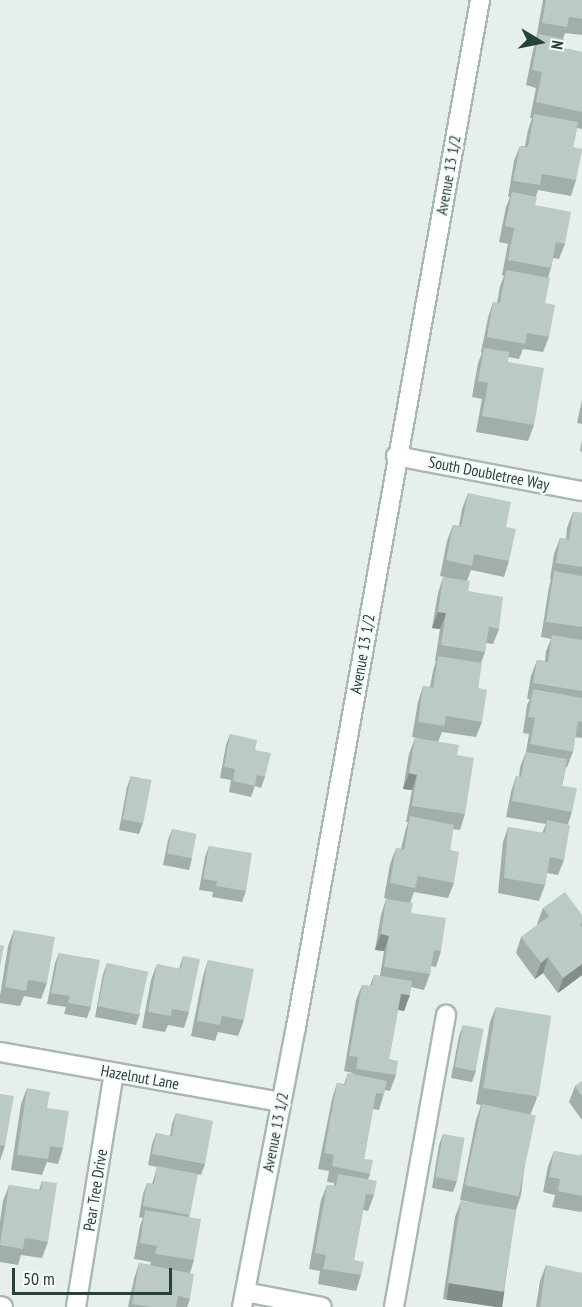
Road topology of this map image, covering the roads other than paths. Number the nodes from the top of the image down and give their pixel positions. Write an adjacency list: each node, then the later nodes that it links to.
1 (480, 0): 2 (street, Avenue 13 1/2)
2 (396, 456): 3 (street, South Doubletree Way); 7 (street, Avenue 13 1/2)
3 (582, 491)
4 (446, 1015): 11 (street)
5 (0, 1052): 6 (street, Hazelnut Lane)
6 (114, 1072): 7 (street, Hazelnut Lane); 9 (street, Pear Tree Drive)
7 (280, 1102): 8 (street, Avenue 13 1/2)
8 (243, 1299): 10 (street)
9 (76, 1307)
10 (322, 1307)
11 (394, 1307)

